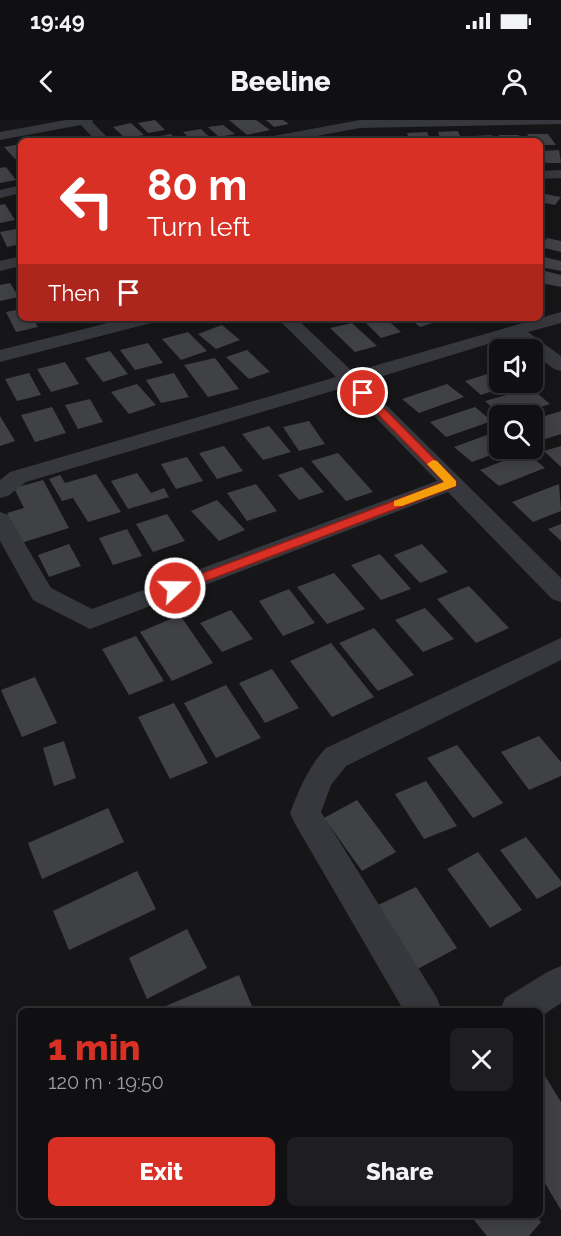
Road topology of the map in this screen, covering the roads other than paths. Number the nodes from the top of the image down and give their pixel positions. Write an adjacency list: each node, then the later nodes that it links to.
1 (84, 120): 3 (street); 4 (street)
2 (561, 120): 5 (street)
3 (0, 136)
4 (101, 138)
5 (284, 138)
6 (561, 174): 7 (street)
7 (543, 175)
8 (18, 190): 9 (street)
9 (0, 194)
10 (18, 262): 11 (street)
11 (0, 266)
12 (561, 317): 15 (street)
13 (137, 321): 16 (street)
14 (289, 321): 18 (street)
15 (513, 330): 17 (street); 18 (street)
16 (0, 356)
17 (561, 365)
18 (348, 378): 19 (street); 20 (street)
19 (452, 483): 21 (street); 22 (street)
20 (0, 490)
21 (0, 520)
22 (561, 593)
23 (561, 648): 25 (street)
24 (561, 982): 26 (street)
25 (422, 1008)
26 (522, 1008)

